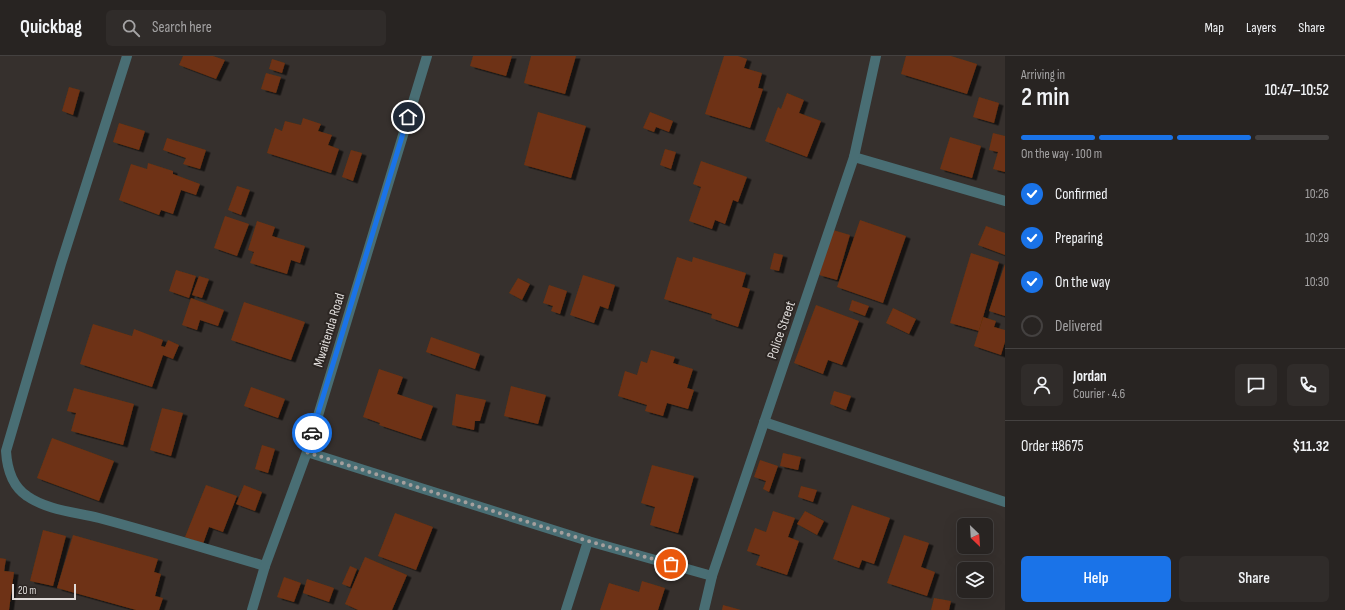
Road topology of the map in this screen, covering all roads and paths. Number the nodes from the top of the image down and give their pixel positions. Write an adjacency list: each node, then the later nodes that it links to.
1 (127, 56): 10 (street)
2 (427, 56): 7 (street, Mwaitenda Road)
3 (876, 56): 4 (street, Police Street)
4 (854, 157): 5 (street); 6 (street, Police Street)
5 (1005, 201)
6 (764, 422): 8 (street); 11 (street, Police Street)
7 (306, 452): 9 (street); 10 (street, Mwaitenda Road)
8 (1005, 502)
9 (588, 541): 11 (street); 13 (street)
10 (265, 566): 12 (street, Mwaitenda Road)
11 (712, 576): 14 (street, Police Street)
12 (252, 610)
13 (566, 610)
14 (704, 610)

